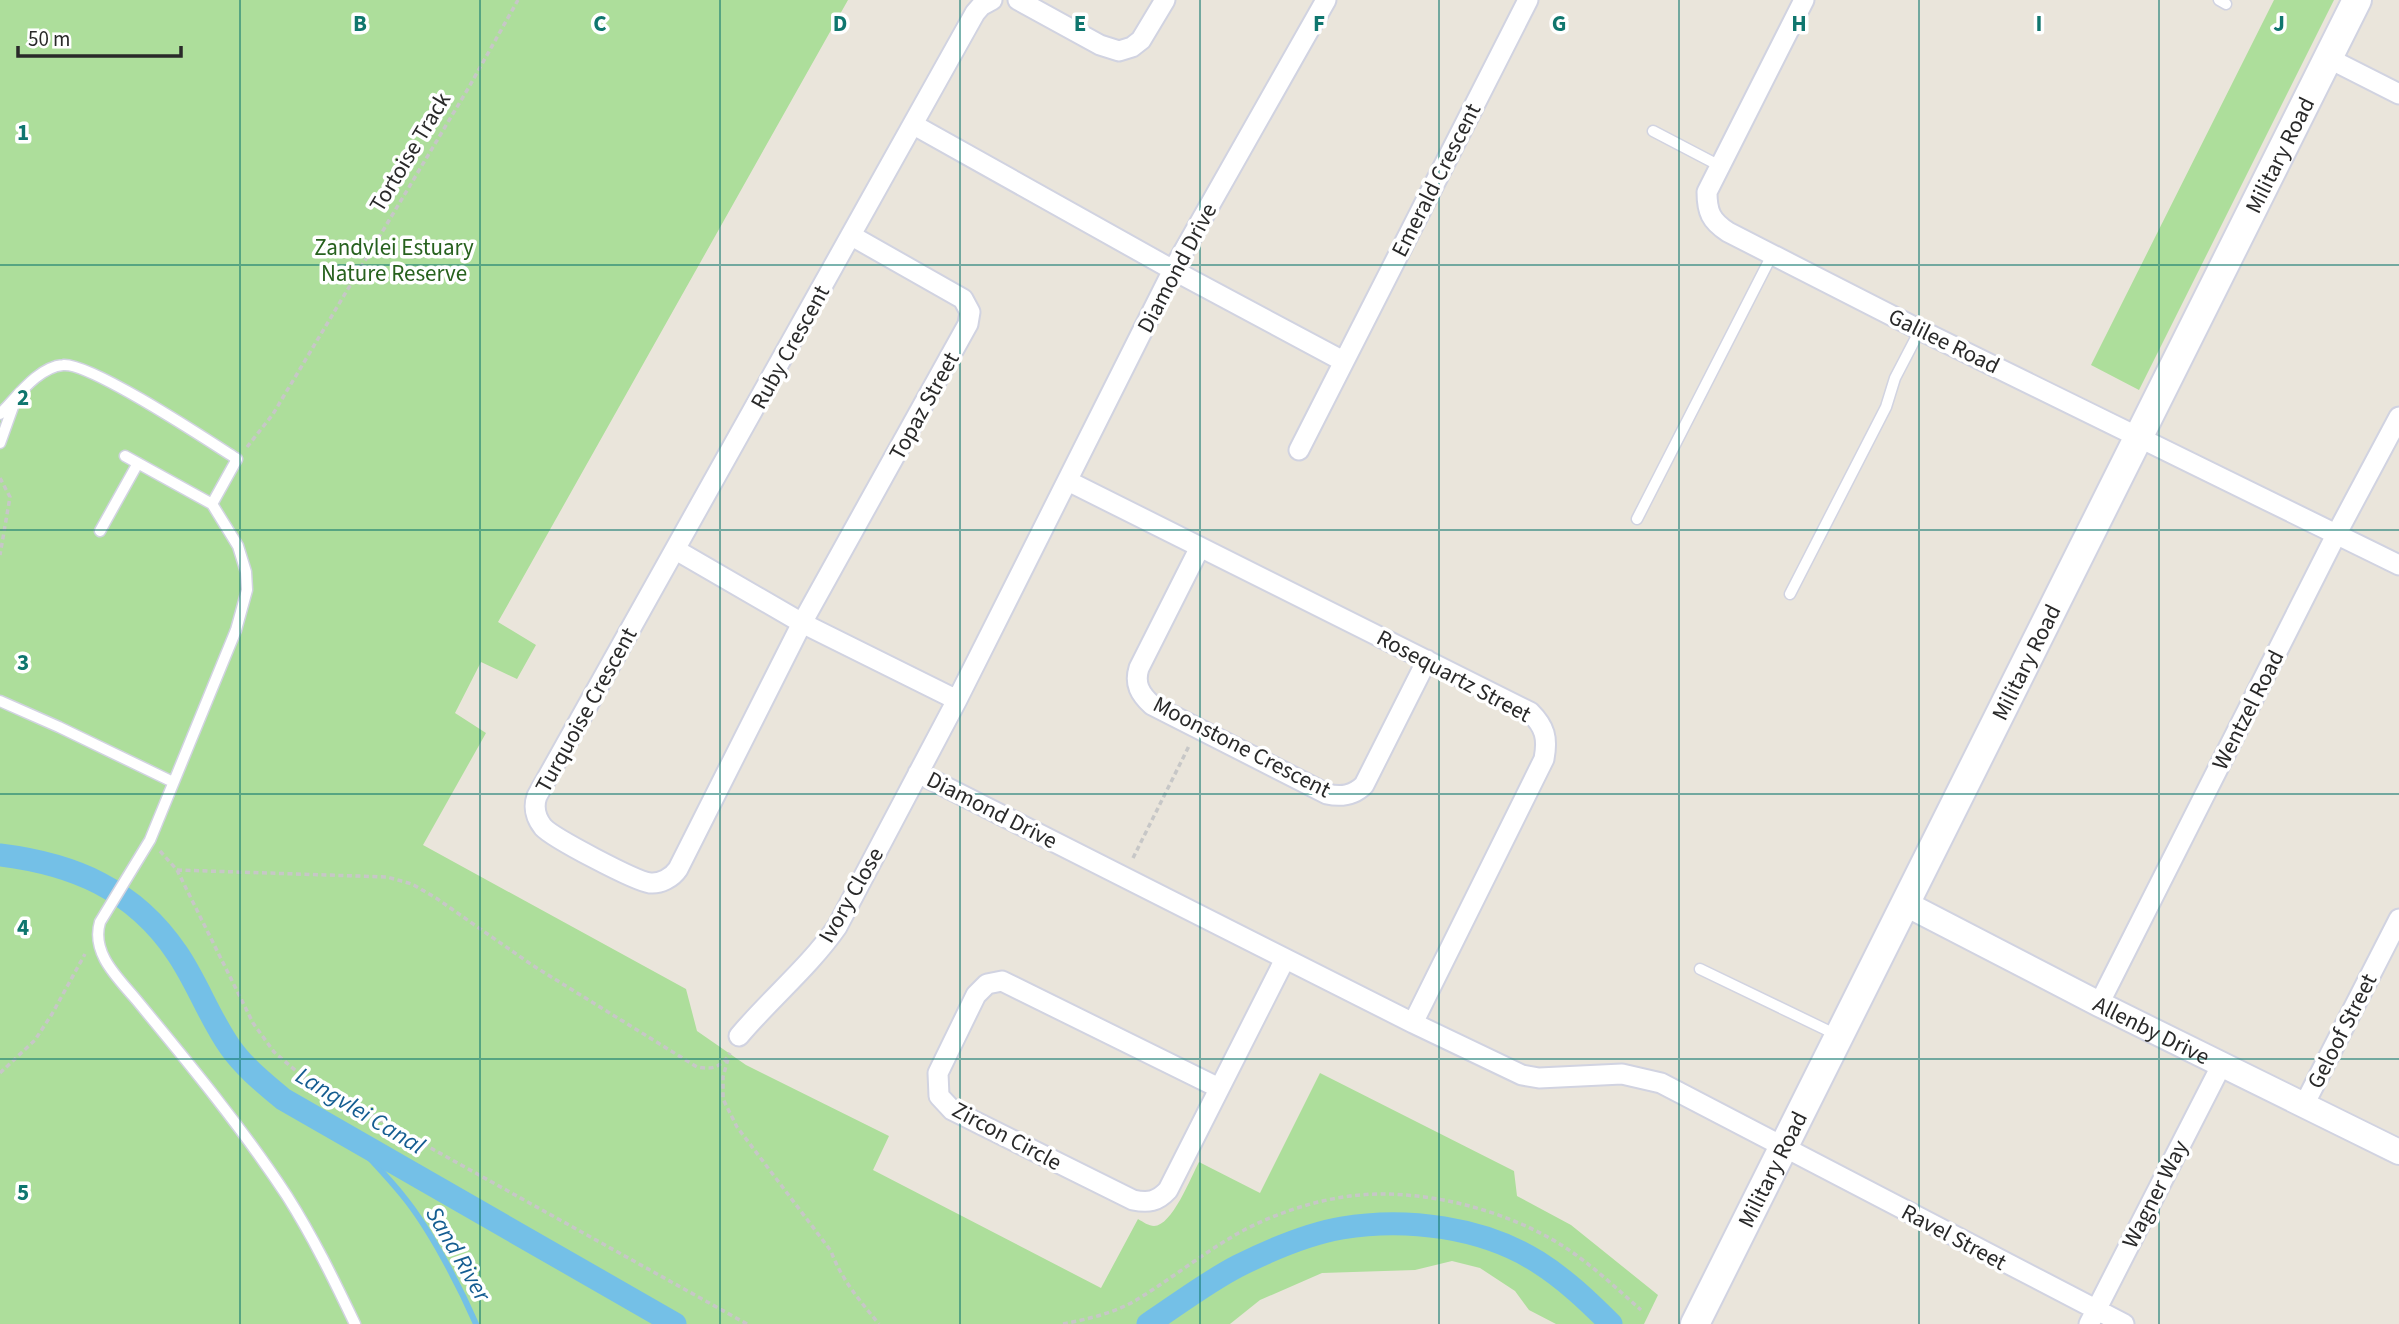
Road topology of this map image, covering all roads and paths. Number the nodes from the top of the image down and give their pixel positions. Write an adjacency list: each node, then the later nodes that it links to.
1 (517, 0): 26 (path, Tortoise Track)
2 (992, 0): 11 (street, Ruby Crescent)
3 (1018, 0): 4 (street)
4 (1165, 0)
5 (1326, 0): 16 (street, Diamond Drive)
6 (1528, 0): 18 (street, Emerald Crescent)
7 (1804, 0): 13 (street, Galilee Road)
8 (2357, 0): 9 (main road, Military Road)
9 (2328, 58): 10 (street); 22 (main road, Military Road)
10 (2399, 94)
11 (914, 125): 14 (street, Ruby Crescent); 16 (street)
12 (1653, 131): 13 (lane)
13 (1720, 166): 15 (street, Galilee Road)
14 (852, 236): 35 (street, Ruby Crescent); 39 (street, Topaz Street)
15 (1772, 255): 17 (street, Galilee Road); 31 (lane)
16 (1173, 270): 18 (street); 29 (street, Diamond Drive)
17 (1920, 330): 22 (street, Galilee Road); 38 (lane)
18 (1343, 360): 24 (street, Emerald Crescent)
19 (16, 398): 20 (lane); 23 (lane); 26 (lane)
20 (0, 414)
21 (2399, 417): 33 (street, Wentzel Road)
22 (2139, 438): 33 (street, Galilee Road); 49 (main road, Military Road)
23 (0, 443)
24 (1299, 450)
25 (125, 456): 27 (lane)
26 (237, 459): 30 (lane)
27 (138, 463): 30 (lane); 32 (lane)
28 (0, 478): 36 (path)
29 (1068, 481): 34 (street, Rosequartz Street); 41 (street, Diamond Drive)
30 (212, 504): 45 (lane)
31 (1637, 519)
32 (100, 531)
33 (2337, 533): 37 (street, Galilee Road); 54 (street, Wentzel Road)
34 (1200, 547): 40 (street, Rosequartz Street); 43 (street, Moonstone Crescent)
35 (676, 550): 39 (street); 39 (street, Turquoise Crescent)
36 (0, 555)
37 (2399, 565)
38 (1790, 594)
39 (802, 623): 41 (street)
40 (1427, 660): 43 (street, Moonstone Crescent); 55 (street, Rosequartz Street)
41 (957, 700): 44 (street, Diamond Drive)
42 (0, 701): 45 (lane)
43 (1197, 728): 48 (path)
44 (918, 773): 48 (street, Diamond Drive); 57 (street, Ivory Close)
45 (173, 782): 46 (lane)
46 (150, 840): 47 (path); 51 (lane)
47 (177, 870): 57 (path); 67 (path)
48 (1124, 876): 52 (street, Diamond Drive)
49 (1906, 904): 54 (street, Allenby Drive); 56 (main road, Military Road)
50 (2399, 919): 61 (street, Geloof Street)
51 (97, 930): 59 (path); 66 (lane)
52 (1284, 959): 55 (street, Diamond Drive); 60 (street, Zircon Circle)
53 (1700, 969): 56 (lane)
54 (2099, 1003): 58 (street, Allenby Drive)
55 (1413, 1023): 62 (street, Diamond Drive)
56 (1840, 1037): 62 (main road, Military Road)
57 (735, 1045): 68 (path)
58 (2222, 1064): 61 (street, Allenby Drive); 65 (street, Wagner Way)
59 (0, 1073)
60 (1219, 1088): 60 (street, Zircon Circle)
61 (2304, 1105): 63 (street, Allenby Drive)
62 (1785, 1147): 65 (street, Ravel Street); 70 (main road, Military Road)
63 (2399, 1152)
64 (1640, 1310): 69 (path)
65 (2092, 1317): 71 (street, Ravel Street)
66 (355, 1324)
67 (747, 1324)
68 (879, 1324)
69 (1063, 1324)
70 (1695, 1324)
71 (2124, 1324)

